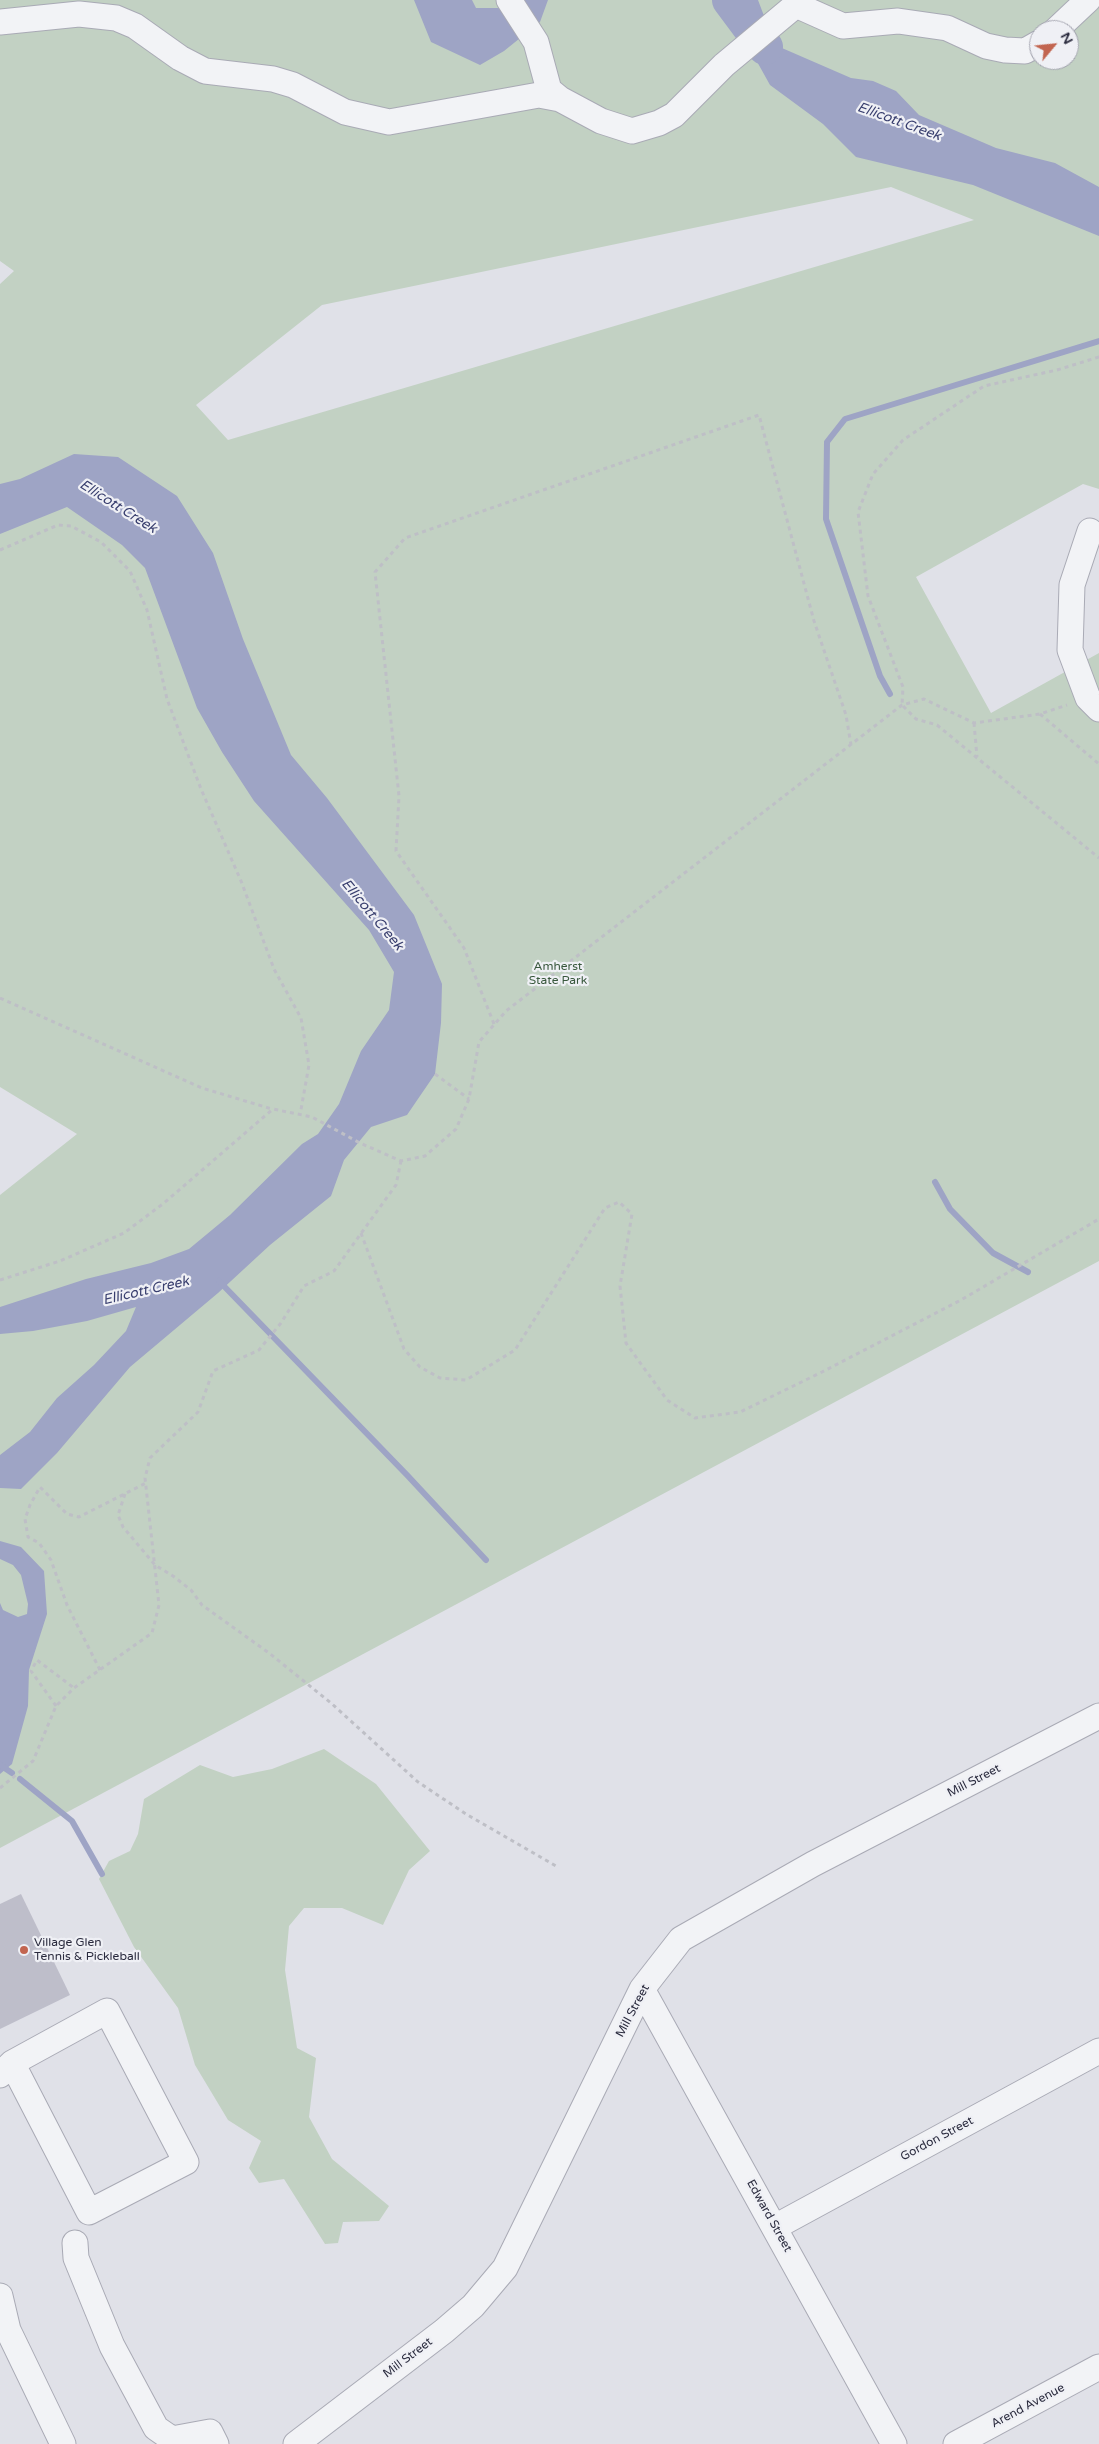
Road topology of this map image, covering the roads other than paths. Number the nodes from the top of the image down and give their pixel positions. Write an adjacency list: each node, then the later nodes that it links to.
1 (509, 0): 7 (street)
2 (1088, 0): 4 (street)
3 (792, 8): 6 (street); 7 (street)
4 (1067, 20)
5 (0, 22): 7 (street)
6 (1029, 49)
7 (560, 99)
8 (1090, 531): 9 (street)
9 (1094, 704)
10 (1099, 1716): 11 (street, Mill Street)
11 (642, 1989): 14 (street, Edward Street); 20 (street, Mill Street)
12 (1099, 2051): 14 (street, Gordon Street)
13 (6, 2069): 13 (street)
14 (774, 2226): 21 (street, Edward Street)
15 (75, 2243): 19 (street)
16 (0, 2296): 18 (street)
17 (1099, 2367): 22 (street, Arend Avenue)
18 (63, 2444)
19 (216, 2444)
20 (296, 2444)
21 (894, 2444)
22 (956, 2444)

